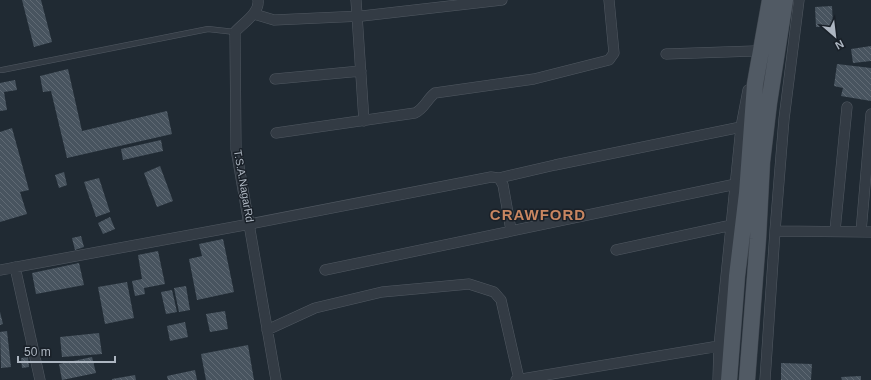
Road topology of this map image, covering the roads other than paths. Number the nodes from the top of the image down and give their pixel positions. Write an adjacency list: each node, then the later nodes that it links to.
1 (356, 0): 10 (street)
2 (502, 0): 10 (street)
3 (609, 0): 20 (street)
4 (763, 0): 13 (street)
5 (770, 0): 41 (main road)
6 (786, 0): 42 (main road)
7 (800, 0): 28 (street)
8 (258, 2): 9 (street); 11 (street)
9 (254, 14): 11 (street); 12 (street)
10 (357, 16): 11 (street); 16 (street)
11 (265, 18)
12 (235, 32): 15 (lane); 25 (street, T.S.A.NagarRd)
13 (754, 51): 14 (street); 21 (street)
14 (666, 54)
15 (2, 70)
16 (361, 71): 17 (street); 20 (street)
17 (275, 79)
18 (847, 107): 29 (street)
19 (871, 114): 30 (street)
20 (364, 121): 22 (street)
21 (741, 127): 23 (street); 24 (street)
22 (276, 133)
23 (500, 178): 25 (street); 27 (street)
24 (736, 184): 26 (street); 27 (street)
25 (250, 224): 32 (street); 35 (street, T.S.A.NagarRd)
26 (732, 225): 31 (street); 36 (street)
27 (510, 230): 34 (street)
28 (775, 231): 29 (street); 43 (street)
29 (835, 231): 30 (street)
30 (866, 232)
31 (616, 250)
32 (15, 267): 33 (street); 37 (street)
33 (0, 270)
34 (325, 270)
35 (267, 330): 38 (street, T.S.A.NagarRd); 39 (street)
36 (719, 346): 39 (street); 40 (street)
37 (40, 380)
38 (276, 380)
39 (518, 380)
40 (718, 380)
41 (729, 380)
42 (747, 380)
43 (765, 380)

